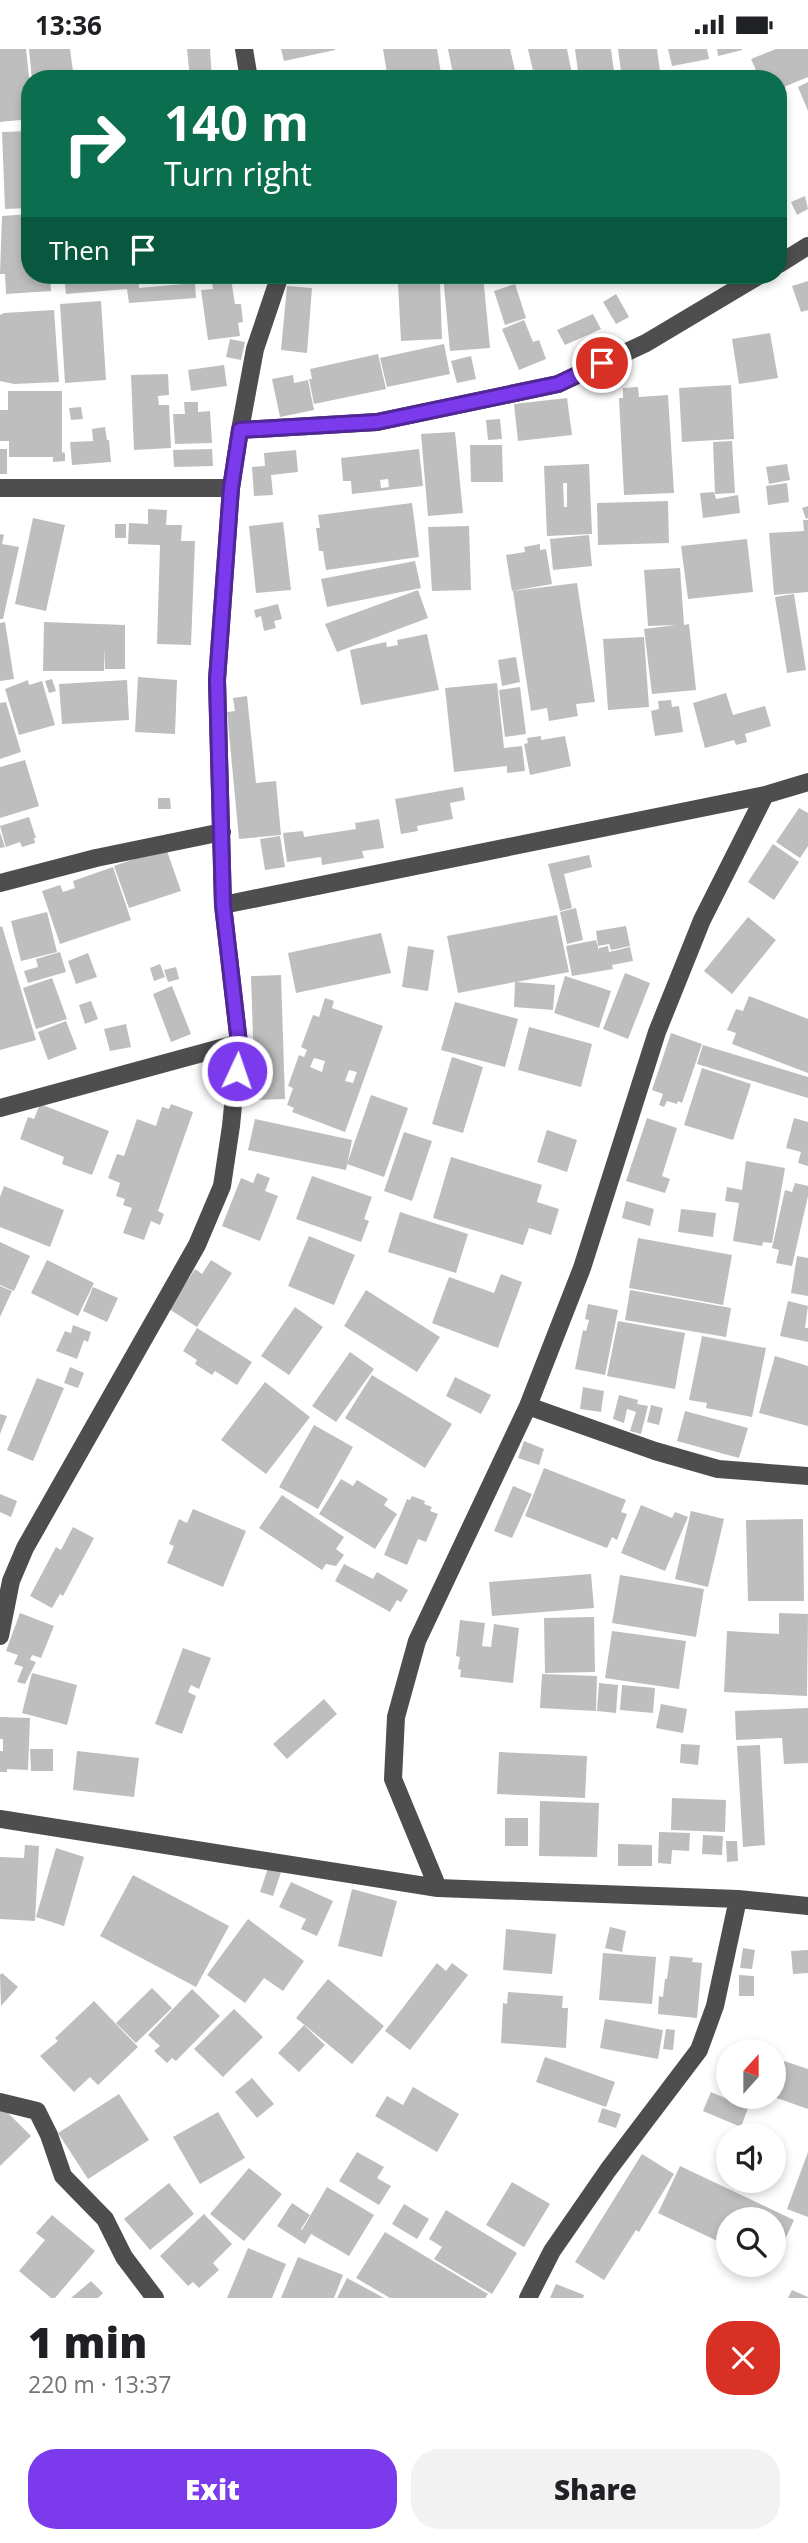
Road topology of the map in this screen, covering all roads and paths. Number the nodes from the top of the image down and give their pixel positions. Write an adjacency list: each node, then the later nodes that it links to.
1 (244, 49): 2 (street)
2 (248, 70)
3 (808, 246): 4 (street)
4 (787, 259)
5 (277, 284): 7 (street)
6 (745, 284): 7 (street)
7 (240, 430): 9 (street)
8 (0, 488): 9 (street)
9 (231, 488): 12 (street)
10 (808, 782): 11 (street)
11 (765, 795): 14 (street); 17 (street)
12 (222, 832): 13 (street); 14 (street)
13 (0, 883)
14 (223, 905): 15 (street)
15 (239, 1043): 16 (street); 19 (street)
16 (0, 1108)
17 (528, 1406): 18 (street); 21 (street)
18 (808, 1476)
19 (0, 1636)
20 (0, 1819): 21 (street)
21 (438, 1888): 22 (street)
22 (738, 1899): 23 (street); 26 (street)
23 (808, 1906)
24 (0, 2102): 25 (street)
25 (155, 2298)
26 (528, 2298)

